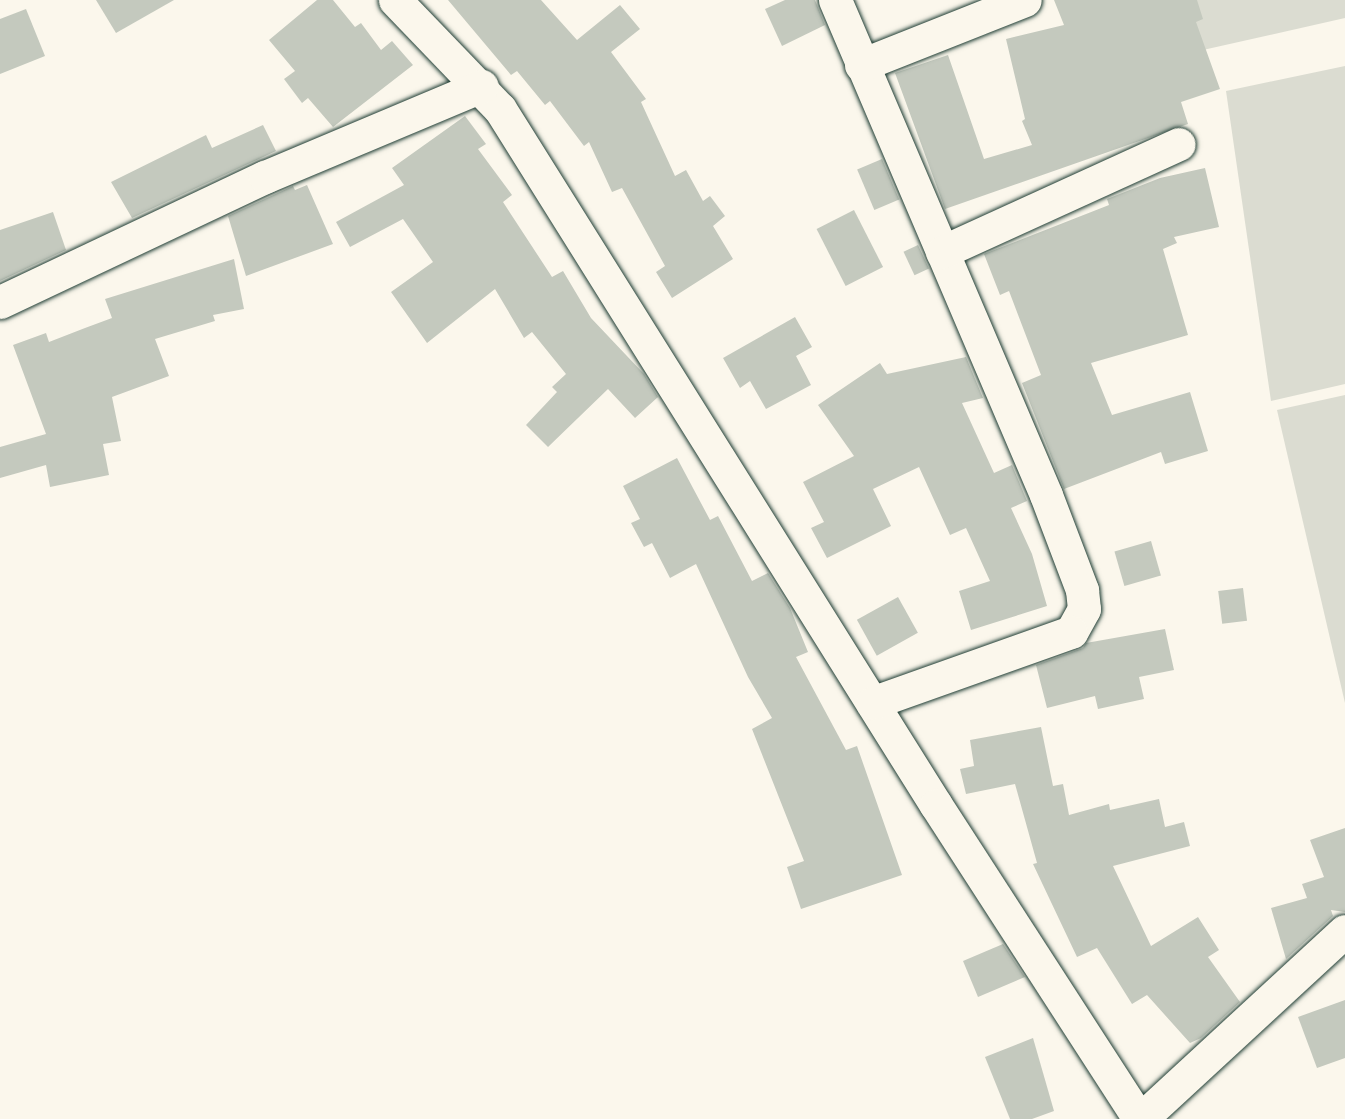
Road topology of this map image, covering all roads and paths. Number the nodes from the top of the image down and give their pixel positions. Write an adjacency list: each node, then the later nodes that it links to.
1 (395, 0): 5 (street)
2 (835, 0): 4 (street)
3 (1025, 0): 4 (street)
4 (861, 65): 7 (street)
5 (482, 86): 8 (street); 9 (street)
6 (1179, 144): 7 (street)
7 (942, 252): 9 (street)
8 (0, 302)
9 (872, 703): 11 (street)
10 (1345, 931): 11 (street)
11 (1140, 1119)

